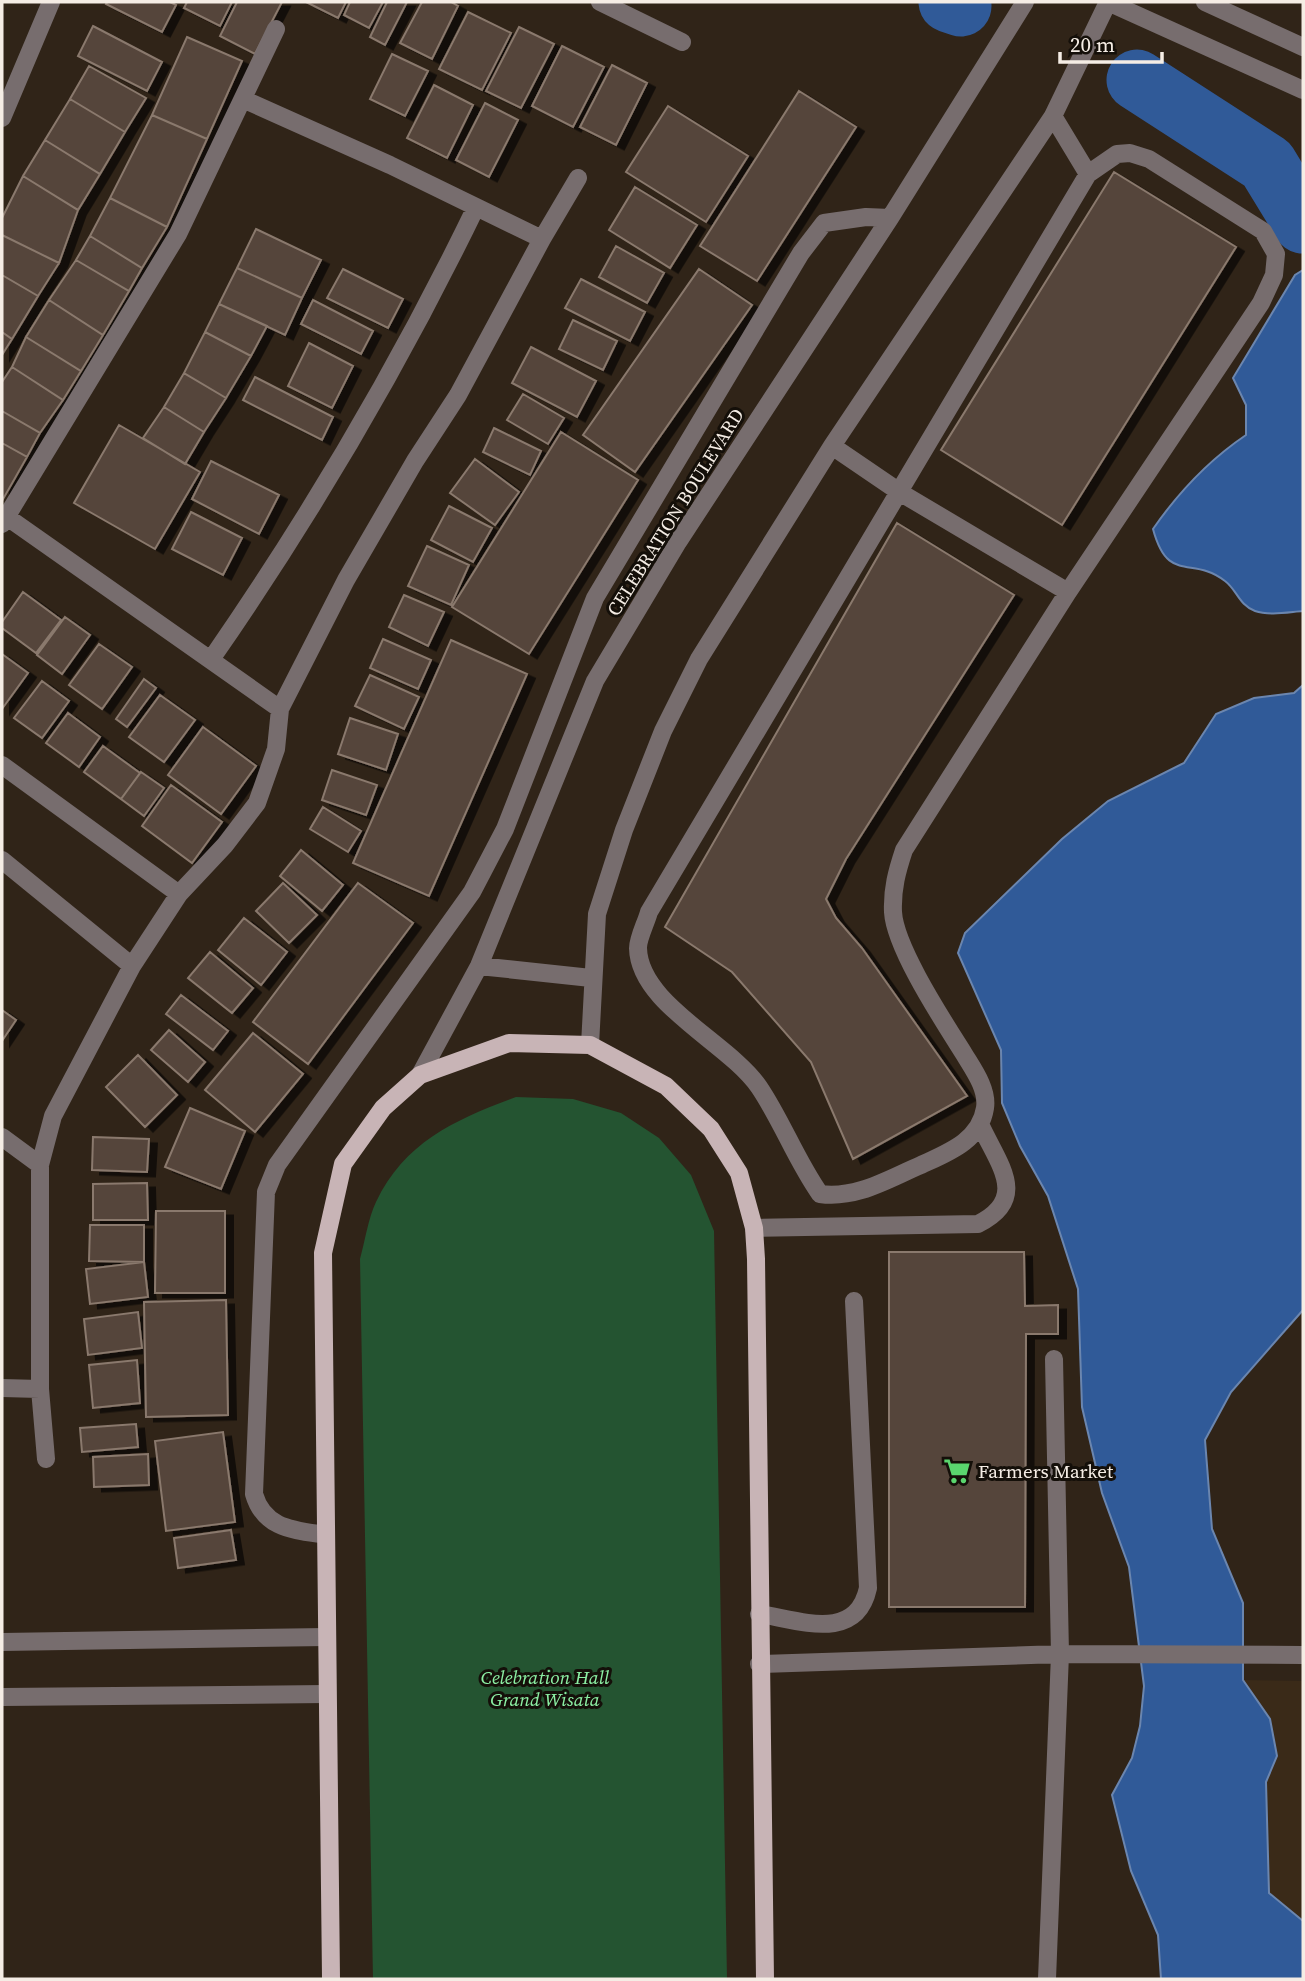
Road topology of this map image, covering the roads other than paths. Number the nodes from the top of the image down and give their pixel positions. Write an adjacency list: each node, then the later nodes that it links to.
1 (51, 2): 12 (street)
2 (600, 2): 7 (street)
3 (1025, 2): 16 (street, CELEBRATION BOULEVARD)
4 (1108, 2): 9 (street); 11 (street)
5 (1205, 2): 8 (street)
6 (276, 29): 10 (street)
7 (682, 42)
8 (1303, 47)
9 (1303, 90)
10 (245, 100): 15 (street); 20 (street)
11 (1053, 116): 13 (street); 18 (street)
12 (2, 118)
13 (1088, 174): 19 (street); 21 (street)
14 (578, 178): 17 (street)
15 (476, 207): 17 (street); 22 (street)
16 (890, 218): 27 (street, CELEBRATION BOULEVARD); 41 (street)
17 (542, 239): 23 (street)
18 (832, 446): 19 (street); 29 (street)
19 (901, 493): 21 (street); 32 (street)
20 (4, 521): 22 (street)
21 (1068, 593): 32 (street)
22 (212, 658): 23 (street)
23 (280, 709): 26 (street)
24 (2, 765): 26 (street)
25 (2, 860): 28 (street)
26 (179, 894): 28 (street)
27 (479, 965): 29 (street); 31 (street, CELEBRATION BOULEVARD)
28 (132, 966): 34 (street)
29 (591, 978): 30 (street)
30 (590, 1045): 31 (main road); 35 (main road)
31 (420, 1075): 41 (main road)
32 (980, 1124): 35 (street)
33 (2, 1138): 34 (street)
34 (40, 1165): 39 (street)
35 (754, 1228): 42 (main road)
36 (854, 1301): 42 (street)
37 (1054, 1359): 45 (street)
38 (2, 1388): 39 (street)
39 (40, 1389): 40 (street)
40 (46, 1459)
41 (326, 1535): 43 (main road)
42 (759, 1615): 47 (main road)
43 (326, 1637): 44 (street); 48 (main road)
44 (2, 1642)
45 (1060, 1654): 46 (street); 47 (street); 52 (street)
46 (1303, 1655)
47 (759, 1664): 51 (main road)
48 (327, 1694): 49 (street); 50 (main road)
49 (2, 1697)
50 (331, 1979)
51 (765, 1979)
52 (1047, 1979)

